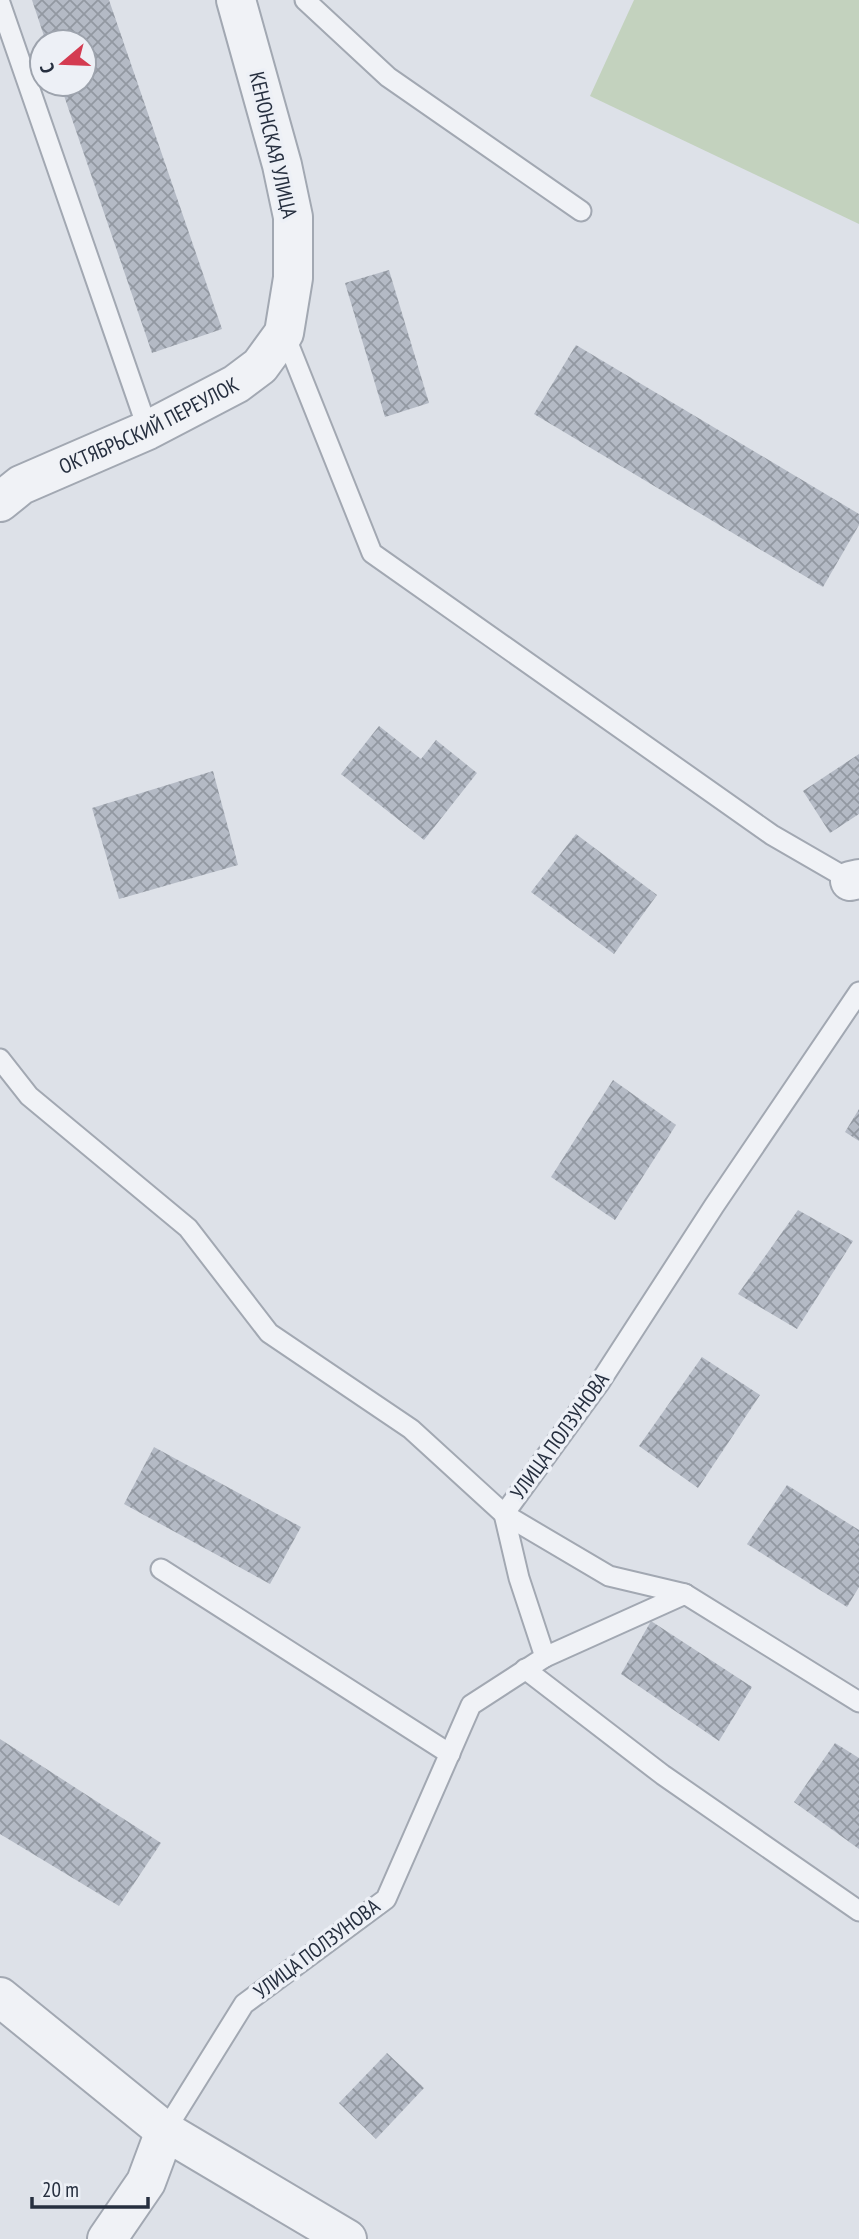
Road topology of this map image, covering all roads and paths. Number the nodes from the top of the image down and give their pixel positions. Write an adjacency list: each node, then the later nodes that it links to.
1 (236, 0): 5 (street, КЕНОНСКАЯ УЛИЦА)
2 (305, 0): 4 (lane)
3 (0, 3): 6 (lane)
4 (581, 211)
5 (284, 332): 6 (street, ОКТЯБРЬСКИЙ ПЕРЕУЛОК); 8 (lane)
6 (148, 430): 7 (street, ОКТЯБРЬСКИЙ ПЕРЕУЛОК)
7 (0, 502)
8 (856, 881)
9 (859, 992): 11 (lane, УЛИЦА ПОЛЗУНОВА)
10 (0, 1059): 11 (lane)
11 (504, 1514): 13 (lane); 14 (lane, УЛИЦА ПОЛЗУНОВА)
12 (161, 1569): 17 (lane)
13 (685, 1594): 14 (lane); 16 (lane)
14 (545, 1657): 15 (lane, УЛИЦА ПОЛЗУНОВА)
15 (525, 1670): 17 (lane, УЛИЦА ПОЛЗУНОВА); 18 (lane)
16 (859, 1702)
17 (450, 1754): 20 (lane, УЛИЦА ПОЛЗУНОВА)
18 (859, 1912)
19 (0, 1997): 20 (street)
20 (165, 2131): 21 (street); 22 (street)
21 (107, 2239)
22 (347, 2239)

